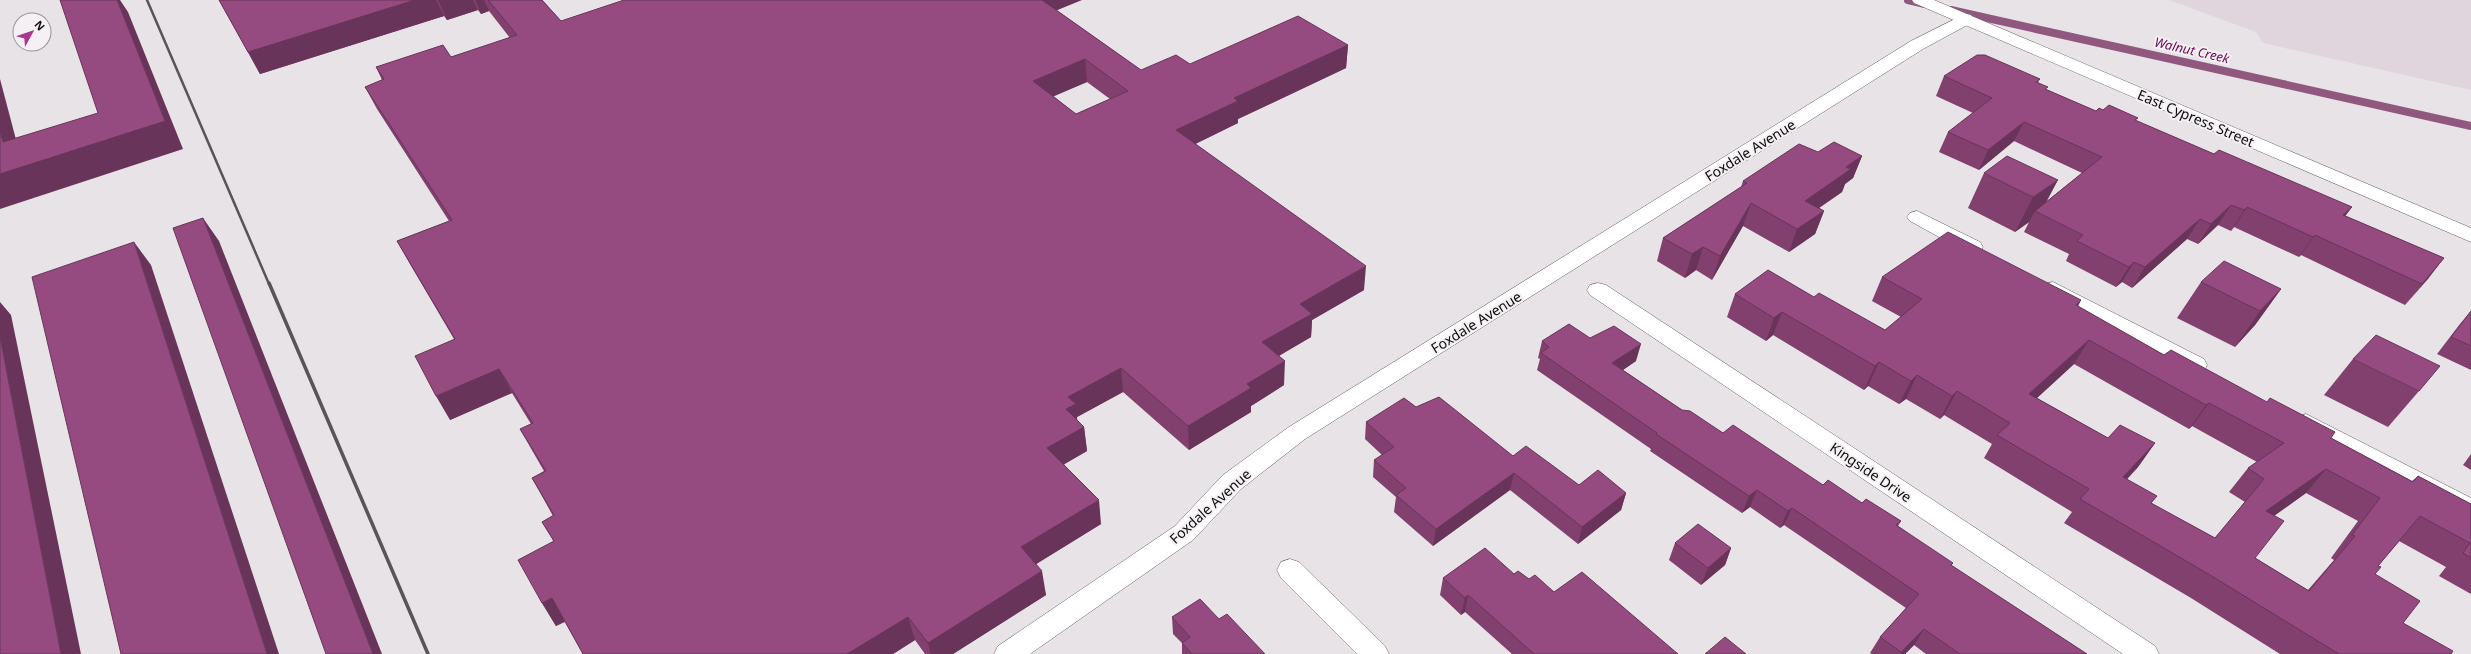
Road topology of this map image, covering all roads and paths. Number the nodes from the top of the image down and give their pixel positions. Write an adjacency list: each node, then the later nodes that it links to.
1 (1920, 0): 2 (street, East Cypress Street)
2 (1964, 20): 4 (street, East Cypress Street); 12 (street, Foxdale Avenue)
3 (1917, 217): 5 (street)
4 (2471, 236)
5 (1994, 258)
6 (2036, 280): 8 (street)
7 (1598, 290): 14 (street, Kingside Drive)
8 (2211, 373)
9 (2288, 414): 10 (street)
10 (2471, 510)
11 (1290, 570): 13 (street)
12 (1008, 654)
13 (1376, 654)
14 (2145, 654)

